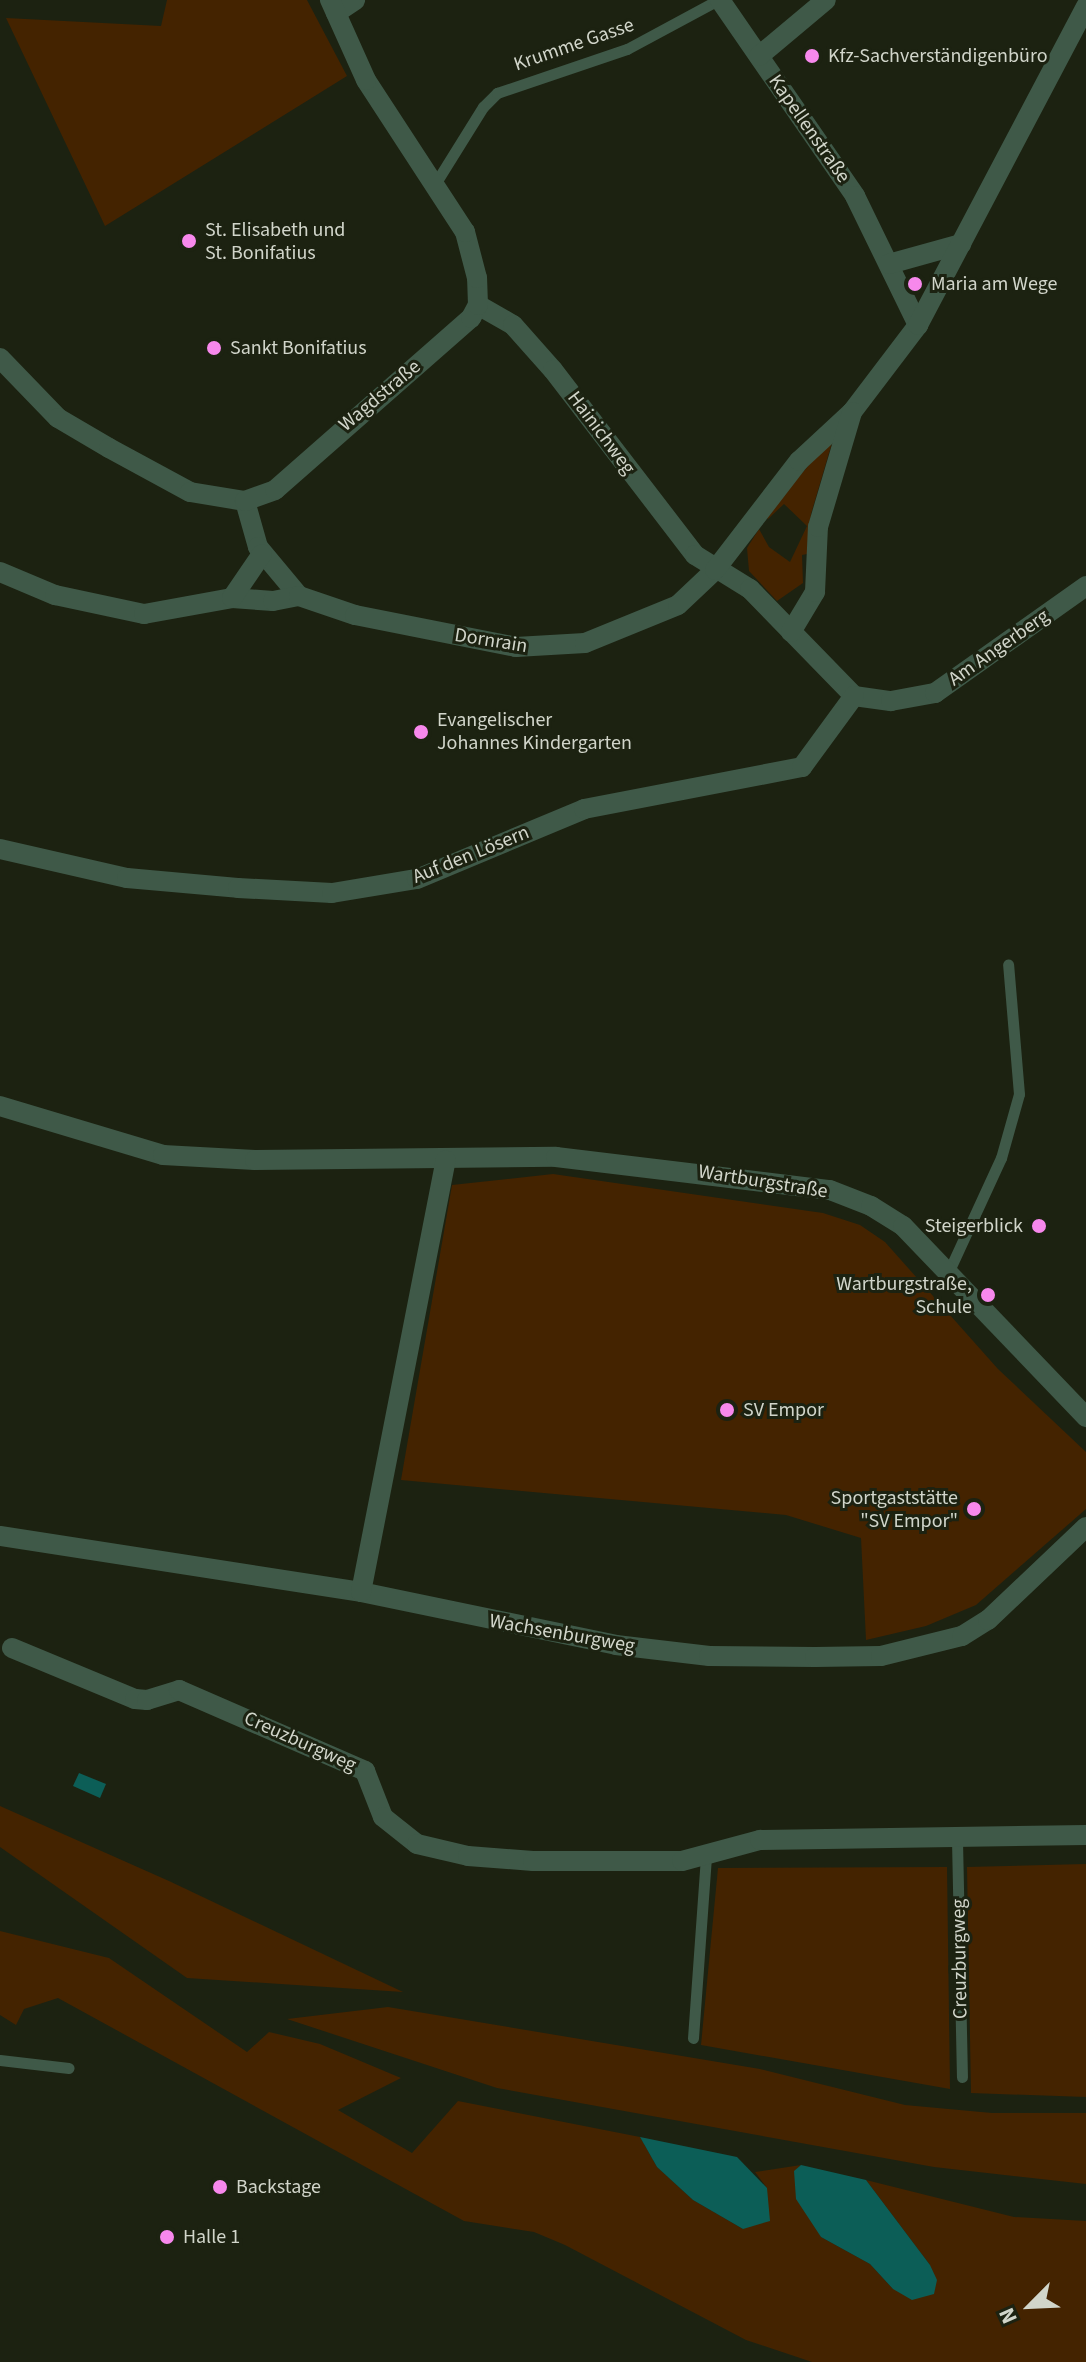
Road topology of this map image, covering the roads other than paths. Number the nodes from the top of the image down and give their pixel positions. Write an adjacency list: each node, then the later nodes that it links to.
1 (355, 0): 4 (street)
2 (719, 0): 6 (street, Kapellenstraße); 7 (lane, Krumme Gasse)
3 (826, 0): 6 (street)
4 (333, 6): 7 (street)
5 (1086, 7): 8 (street)
6 (759, 56): 9 (street, Kapellenstraße)
7 (435, 184): 10 (street)
8 (961, 244): 9 (street); 11 (street)
9 (889, 264): 11 (street, Kapellenstraße)
10 (478, 305): 14 (street, Wagdstraße); 16 (street, Hainichweg)
11 (918, 325): 13 (street)
12 (0, 358): 14 (street)
13 (852, 412): 16 (street); 21 (street)
14 (245, 501): 15 (street, Dornrain)
15 (262, 554): 19 (street, Dornrain); 20 (street)
16 (715, 570): 19 (street, Dornrain); 21 (street)
17 (0, 572): 20 (street, Dornrain)
18 (1086, 586): 22 (street, Am Angerberg)
19 (299, 596): 20 (street, Dornrain)
20 (232, 598)
21 (791, 632): 22 (street)
22 (854, 696): 23 (street, Auf den Lösern)
23 (0, 849)
24 (1008, 964): 27 (lane)
25 (0, 1106): 26 (street, Wartburgstraße)
26 (446, 1160): 27 (street, Wartburgstraße); 31 (street)
27 (948, 1273): 28 (street, Wartburgstraße)
28 (1086, 1417)
29 (1086, 1527): 31 (street, Wachsenburgweg)
30 (0, 1536): 31 (street, Wachsenburgweg)
31 (361, 1592)
32 (12, 1648): 35 (street, Creuzburgweg)
33 (1086, 1835): 34 (street, Creuzburgweg)
34 (957, 1840): 35 (street, Creuzburgweg); 39 (lane, Creuzburgweg)
35 (706, 1857): 36 (lane)
36 (693, 2038)
37 (0, 2060): 38 (lane)
38 (69, 2068)
39 (962, 2077)

